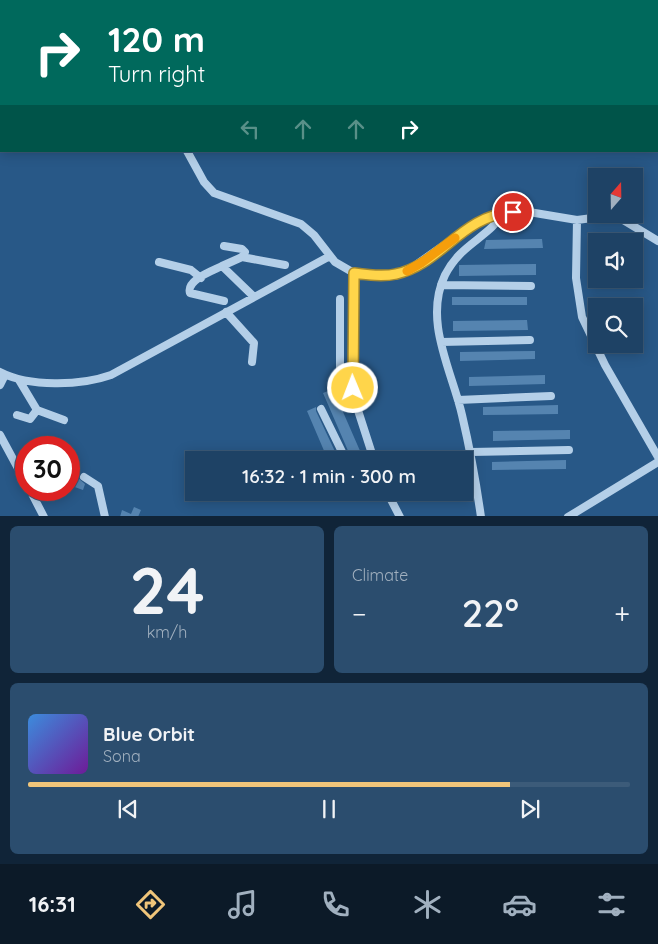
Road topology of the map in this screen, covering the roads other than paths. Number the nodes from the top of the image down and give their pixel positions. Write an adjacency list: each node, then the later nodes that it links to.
1 (188, 152): 6 (street)
2 (504, 212): 3 (street); 11 (street); 13 (street)
3 (577, 220): 4 (street); 40 (street)
4 (658, 241)
5 (224, 246): 7 (street)
6 (330, 256): 11 (street); 15 (street)
7 (242, 257): 9 (street); 10 (street)
8 (159, 262): 12 (street)
9 (285, 265)
10 (222, 266): 12 (street); 15 (street)
11 (354, 273): 20 (street)
12 (201, 278): 17 (street)
13 (441, 285): 14 (street); 22 (street)
14 (531, 286)
15 (254, 297): 18 (street)
16 (340, 299): 19 (street)
17 (224, 301)
18 (226, 312): 23 (street); 26 (street)
19 (340, 317): 20 (street); 25 (street)
20 (354, 318): 25 (street)
21 (530, 340): 22 (street)
22 (441, 342): 29 (street)
23 (252, 362)
24 (3, 374): 26 (street); 27 (street)
25 (352, 377): 37 (street)
26 (19, 380): 31 (street)
27 (0, 385)
28 (551, 396): 29 (street)
29 (458, 400): 38 (street)
30 (321, 409): 36 (street)
31 (37, 410): 32 (street); 33 (street)
32 (17, 416)
33 (64, 420)
34 (0, 435): 42 (street)
35 (569, 450): 39 (street)
36 (342, 451)
37 (371, 451)
38 (471, 451)
39 (473, 452)
40 (658, 458)
41 (658, 462): 51 (street)
42 (15, 463)
43 (473, 465): 50 (street)
44 (84, 477): 48 (street)
45 (36, 501): 47 (street)
46 (392, 501): 49 (street)
47 (44, 516)
48 (106, 516)
49 (400, 516)
50 (481, 516)
51 (568, 516)

